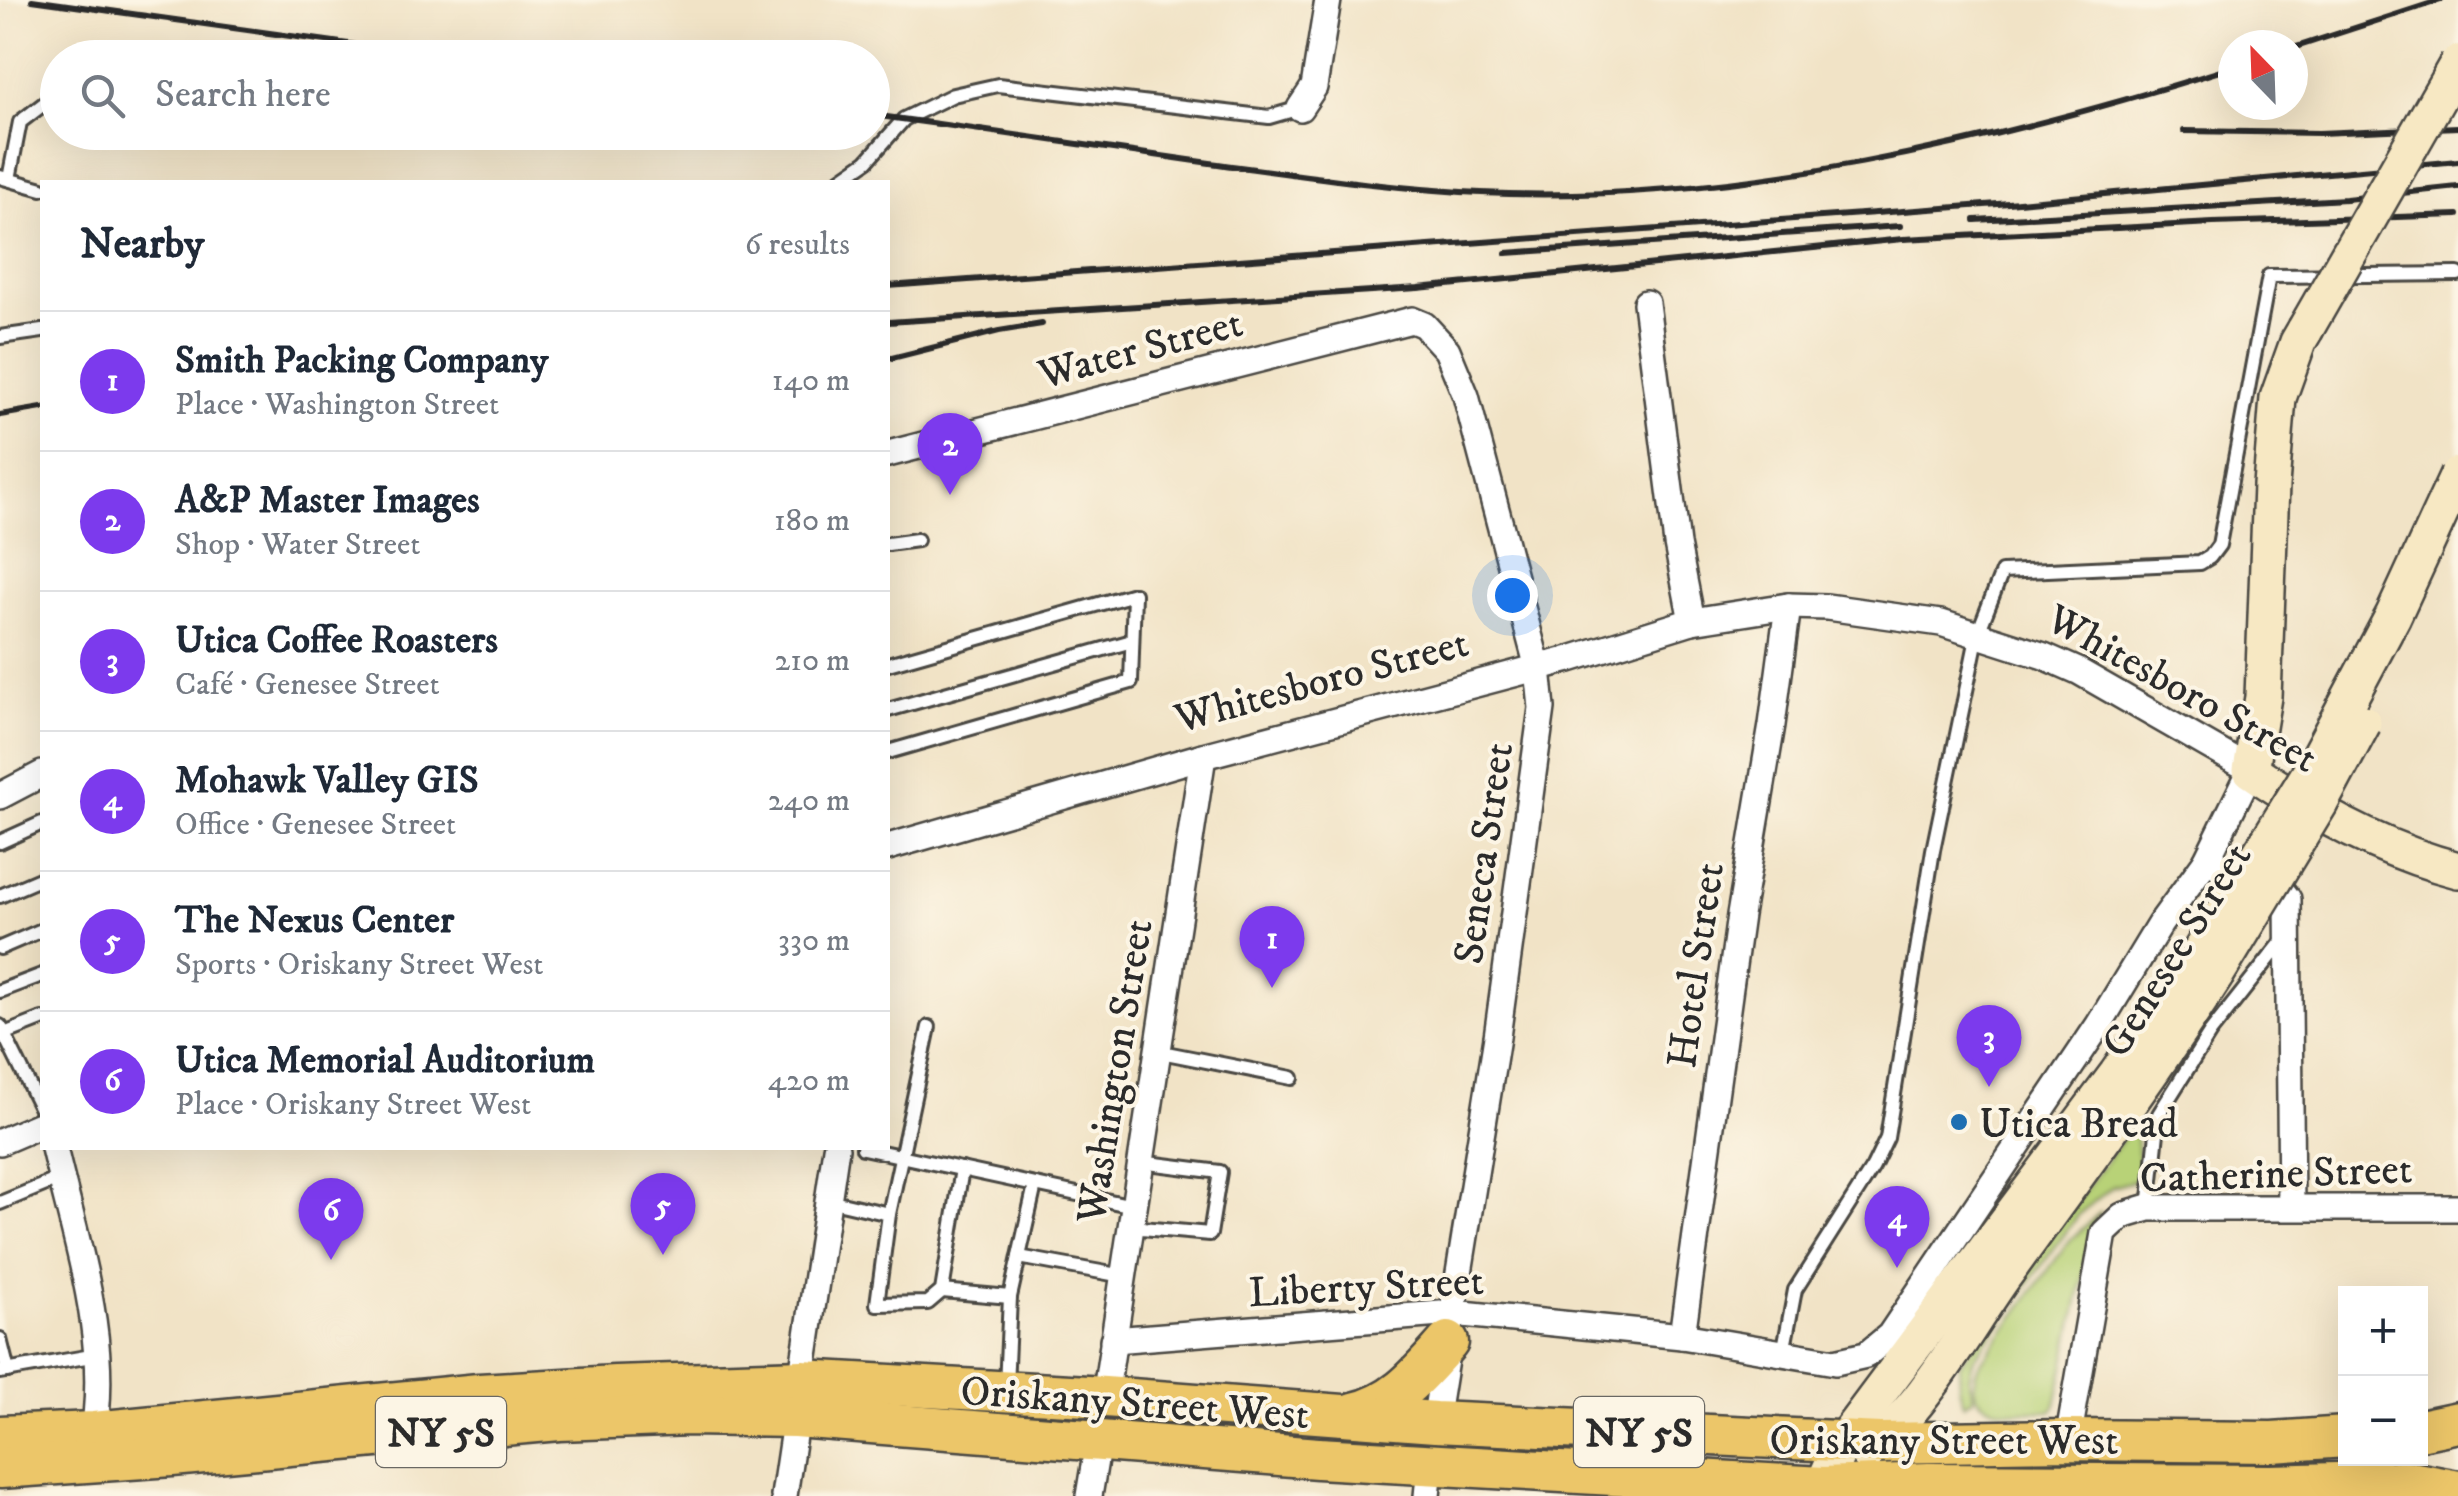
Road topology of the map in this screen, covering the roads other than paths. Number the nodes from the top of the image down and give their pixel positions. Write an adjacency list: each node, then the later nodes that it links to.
1 (1328, 0): 4 (street)
2 (2458, 63): 29 (main road, bridge)
3 (40, 107): 7 (lane)
4 (1300, 108): 5 (lane)
5 (890, 136)
6 (877, 150): 8 (lane)
7 (4, 178): 9 (lane)
8 (840, 180)
9 (40, 188)
10 (2458, 274): 22 (lane)
11 (1646, 303): 21 (street)
12 (1412, 320): 15 (street, Water Street); 25 (street, Seneca Street)
13 (40, 331): 14 (lane)
14 (0, 337)
15 (890, 453)
16 (2458, 475): 32 (main road, bridge)
17 (2458, 529): 32 (main road, bridge)
18 (917, 540): 19 (lane)
19 (890, 544)
20 (1788, 606): 21 (street, Whitesboro Street); 22 (street, Whitesboro Street); 73 (street, Hotel Street)
21 (1692, 620): 25 (street, Whitesboro Street)
22 (1978, 633): 29 (street, Whitesboro Street); 76 (lane)
23 (1132, 640): 24 (lane); 26 (lane); 27 (lane)
24 (890, 663)
25 (1538, 668): 28 (street, Whitesboro Street); 72 (street, Seneca Street)
26 (890, 709)
27 (890, 751)
28 (1203, 756): 35 (street, Whitesboro Street); 48 (street, Washington Street)
29 (2252, 770): 32 (main road, Whitesboro Street); 36 (street, Liberty Street)
30 (40, 775): 31 (street)
31 (0, 796)
32 (2304, 823): 37 (main road, Whitesboro Street); 90 (main road, Genesee Street, bridge)
33 (40, 824): 34 (lane)
34 (0, 842)
35 (890, 846)
36 (2206, 861): 41 (street); 76 (street, Liberty Street)
37 (2458, 870)
38 (40, 879): 39 (lane)
39 (0, 896)
40 (40, 931): 42 (lane)
41 (2288, 935): 63 (lane); 64 (street)
42 (0, 948)
43 (40, 976): 44 (lane)
44 (0, 991)
45 (40, 1020): 47 (lane)
46 (929, 1027): 56 (lane)
47 (2, 1030): 50 (lane)
48 (1156, 1051): 49 (lane); 57 (street, Washington Street)
49 (1292, 1078)
50 (40, 1107)
51 (40, 1125): 52 (street)
52 (0, 1142)
53 (54, 1150): 59 (street)
54 (836, 1150): 61 (street)
55 (873, 1150): 56 (lane)
56 (903, 1156): 58 (lane); 66 (lane)
57 (1140, 1162): 67 (street, Washington Street); 67 (lane)
58 (962, 1169): 60 (lane); 70 (lane)
59 (61, 1178): 62 (lane); 77 (street)
60 (1035, 1185): 67 (lane); 68 (lane)
61 (828, 1200): 66 (lane); 81 (street)
62 (0, 1203)
63 (2149, 1208): 64 (street, Catherine Street); 88 (street, Catherine Street)
64 (2291, 1208): 65 (street, Catherine Street)
65 (2458, 1208)
66 (889, 1214): 70 (lane)
67 (1131, 1216): 69 (street, Washington Street)
68 (1019, 1256): 69 (lane); 71 (lane)
69 (1123, 1276): 75 (street, Washington Street)
70 (942, 1291): 71 (lane)
71 (1010, 1298): 79 (lane)
72 (1450, 1328): 73 (street, Liberty Street); 75 (street, Liberty Street); 82 (main road); 83 (street, Seneca Street)
73 (1682, 1336): 76 (street, Liberty Street)
74 (0, 1339): 78 (lane)
75 (1114, 1340): 80 (street, Washington Street)
76 (1783, 1353)
77 (97, 1355): 78 (lane); 91 (street)
78 (4, 1371)
79 (1006, 1392): 80 (main road, Oriskany Street West / NY 5S); 81 (main road, Oriskany Street West / NY 5S)
80 (1105, 1398): 82 (main road, Oriskany Street West / NY 5S)
81 (798, 1399): 89 (main road, Oriskany Street West / NY 5S); 91 (main road, Oriskany Street West / NY 5S); 100 (street)
82 (1344, 1415): 83 (main road, Oriskany Street West / NY 5S)
83 (1435, 1422): 90 (main road, Oriskany Street West / NY 5S); 92 (main road)
84 (2458, 1422): 85 (main road)
85 (2428, 1428)
86 (0, 1436): 91 (main road, Oriskany Street West / NY 5S)
87 (2338, 1438): 88 (main road, Oriskany Street West / NY 5S)
88 (2068, 1440): 90 (main road, Oriskany Street West / NY 5S)
89 (1098, 1442): 92 (main road, Oriskany Street West / NY 5S); 101 (street)
90 (1861, 1442): 98 (main road, Genesee Street)
91 (91, 1447): 93 (main road, Oriskany Street West / NY 5S); 99 (main road)
92 (1318, 1458): 94 (main road, Oriskany Street West / NY 5S)
93 (0, 1468)
94 (1428, 1481): 95 (main road, Oriskany Street West / NY 5S)
95 (1673, 1487): 98 (main road, Oriskany Street West / NY 5S)
96 (2271, 1490): 97 (main road, NY 5S); 98 (main road, Oriskany Street West / NY 5S)
97 (2458, 1490)
98 (1820, 1491)
99 (0, 1496)
100 (784, 1496)
101 (1089, 1496)

